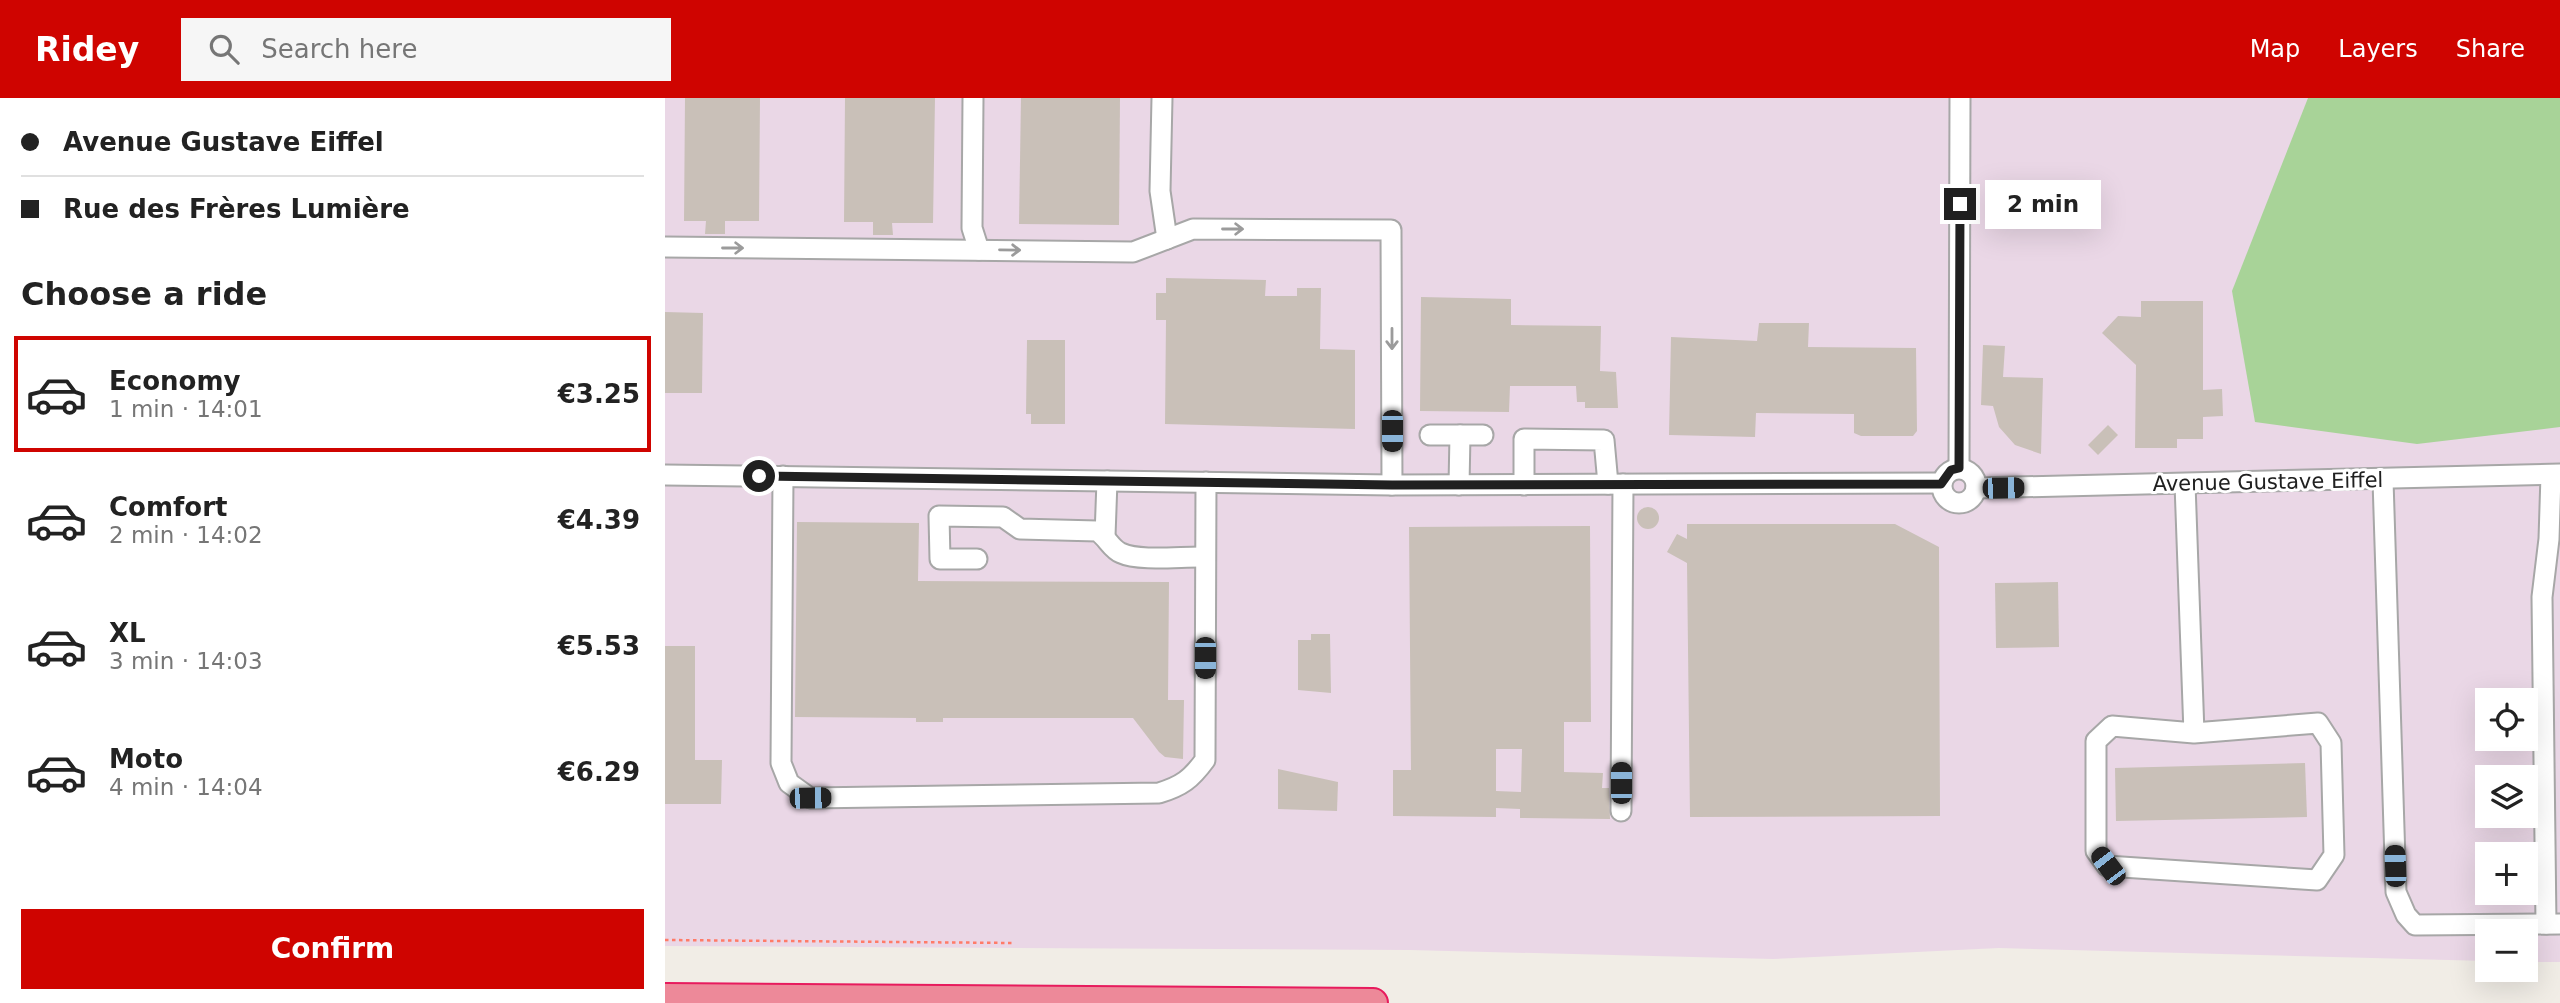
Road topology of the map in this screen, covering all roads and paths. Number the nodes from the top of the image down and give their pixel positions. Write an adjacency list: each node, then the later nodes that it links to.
1 (972, 98): 6 (street)
2 (1162, 98): 4 (street)
3 (1960, 98): 10 (street)
4 (1167, 239): 6 (street, one-way to 4); 20 (street, one-way to 20)
5 (665, 247): 6 (street, one-way to 6)
6 (979, 250)
7 (1430, 435): 8 (street)
8 (1460, 435): 9 (street); 21 (street)
9 (1483, 435)
10 (1959, 468): 18 (street); 23 (street)
11 (665, 475): 13 (street)
12 (2555, 475): 14 (street, Avenue Gustave Eiffel); 29 (street)
13 (783, 476): 15 (street); 25 (street)
14 (2383, 480): 19 (street, Avenue Gustave Eiffel); 29 (street)
15 (1107, 481): 16 (street); 24 (street)
16 (1206, 482): 20 (street); 25 (street)
17 (1616, 484): 18 (street); 22 (street); 22 (street); 28 (street)
18 (1941, 484): 23 (street)
19 (2185, 484): 23 (street, Avenue Gustave Eiffel); 27 (street)
20 (1392, 485): 21 (street)
21 (1459, 485): 22 (street)
22 (1524, 485)
23 (1976, 488)
24 (1105, 536): 25 (street); 26 (street)
25 (1205, 556)
26 (977, 559)
27 (2194, 733): 27 (street)
28 (1621, 811)
29 (2553, 924)
30 (665, 940): 31 (path)
31 (1014, 943)
32 (665, 998): 33 (highway)
33 (1373, 1003)

